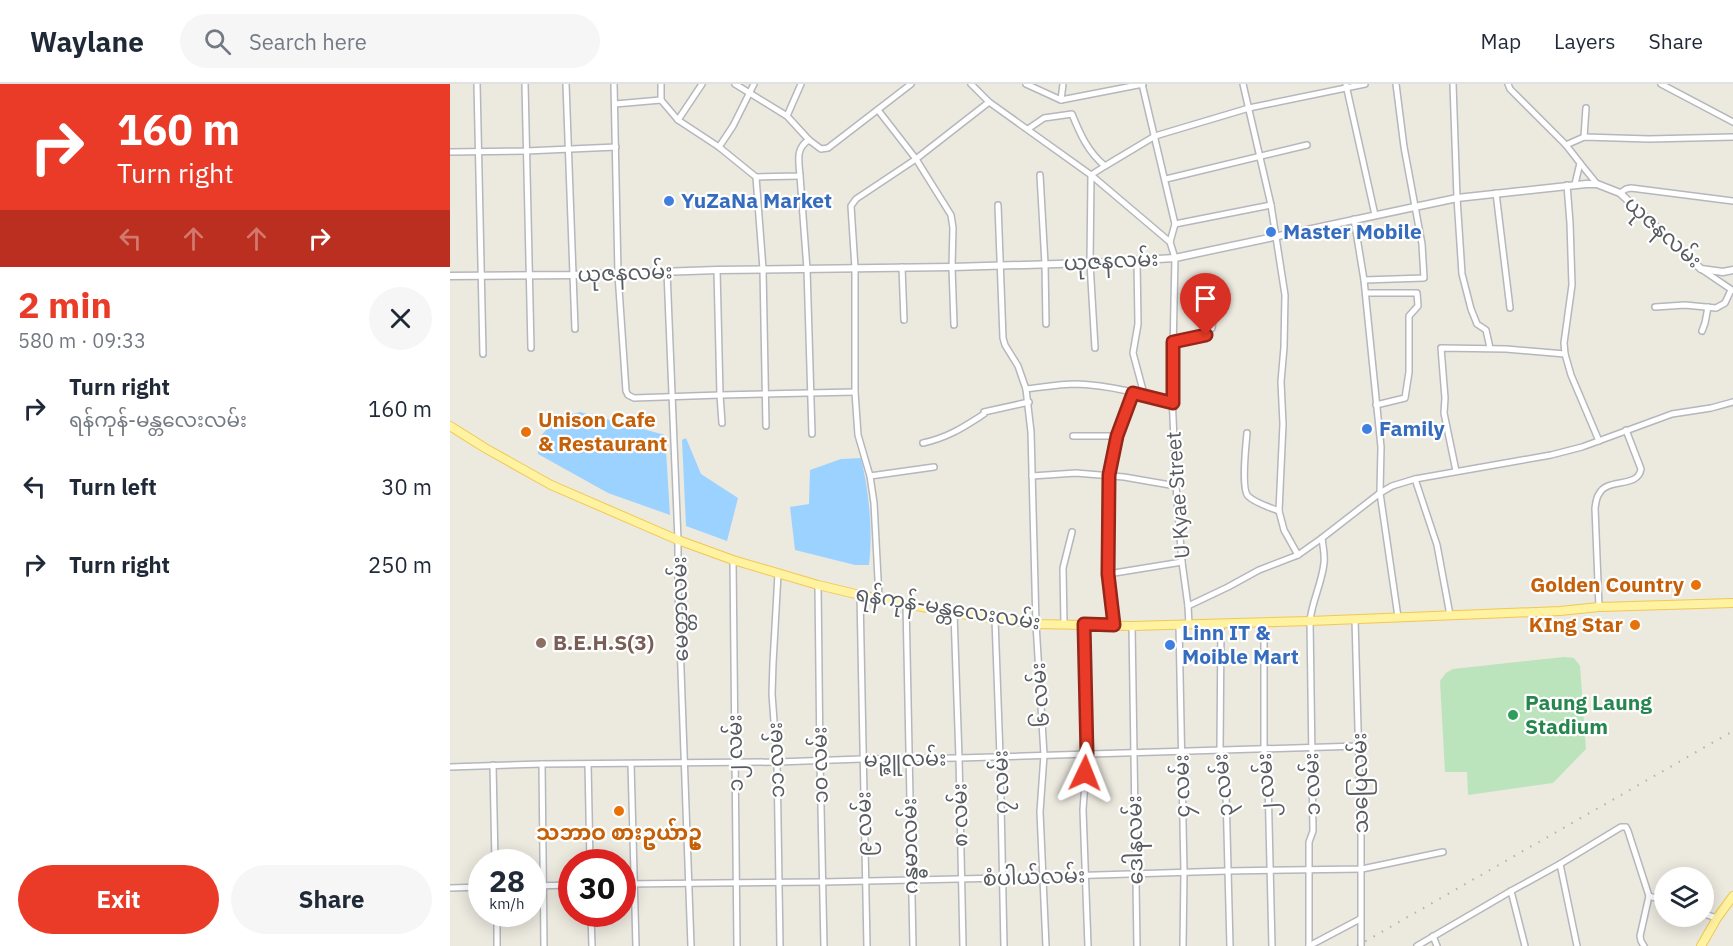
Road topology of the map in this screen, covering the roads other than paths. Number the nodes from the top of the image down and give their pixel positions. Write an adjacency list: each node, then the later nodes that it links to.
1 (477, 84): 45 (street)
2 (525, 84): 43 (street)
3 (566, 84): 42 (street)
4 (614, 84): 26 (street)
5 (661, 84): 23 (street)
6 (702, 84): 31 (street)
7 (735, 84): 22 (street)
8 (754, 84): 22 (street)
9 (801, 84): 30 (street)
10 (911, 84): 29 (street)
11 (971, 84): 25 (street)
12 (1026, 84): 24 (street)
13 (1063, 84): 24 (street)
14 (1142, 84): 24 (street); 34 (street)
15 (1243, 84): 27 (street)
16 (1365, 84): 20 (street)
17 (1396, 84): 64 (street)
18 (1453, 84): 60 (street)
19 (1661, 84): 32 (street)
20 (1346, 86): 27 (street); 65 (street)
21 (1507, 86): 39 (street)
22 (750, 92): 30 (street); 41 (street)
23 (661, 100): 26 (street); 31 (street)
24 (1061, 100)
25 (989, 102): 33 (street); 47 (street)
26 (615, 104): 40 (street)
27 (1249, 108): 34 (street); 46 (street)
28 (1586, 108): 36 (street)
29 (879, 110): 37 (street); 47 (street)
30 (787, 116): 37 (street)
31 (678, 120): 41 (street)
32 (1733, 122)
33 (1028, 129): 49 (street); 52 (street)
34 (1155, 136): 49 (street); 54 (street)
35 (1733, 136): 36 (street)
36 (1584, 137): 39 (street)
37 (808, 140): 51 (street)
38 (1307, 145): 46 (street)
39 (1566, 145): 48 (street)
40 (616, 147): 42 (street); 84 (street)
41 (719, 147): 53 (street)
42 (569, 149): 43 (street); 86 (street)
43 (526, 151): 45 (street); 85 (street)
44 (450, 152): 45 (street)
45 (478, 152): 88 (street)
46 (1260, 156): 54 (street); 63 (street)
47 (916, 159): 76 (street); 77 (street)
48 (1580, 163): 55 (street); 56 (street)
49 (1105, 166): 52 (street)
50 (1040, 175): 73 (street)
51 (800, 176): 53 (street); 79 (street)
52 (1091, 176): 69 (street); 72 (street)
53 (756, 177): 78 (street)
54 (1166, 179): 67 (street)
55 (1575, 184): 56 (street, ယုဇနလမ်း); 57 (street, ယုဇနလမ်း)
56 (1597, 184): 59 (street, ယုဇနလမ်း)
57 (1567, 185): 58 (street, ယုဇနလမ်း); 106 (street)
58 (1496, 193): 60 (street, ယုဇနလမ်း); 95 (street)
59 (1620, 194): 61 (street); 80 (street, ယုဇနလမ်း)
60 (1456, 198): 64 (street, ယုဇနလမ်း); 104 (street)
61 (1733, 201)
62 (998, 205): 74 (street, ၆ လမ်း)
63 (1271, 205): 67 (street); 68 (street)
64 (1416, 207): 65 (street, ယုဇနလမ်း); 89 (street)
65 (1375, 215): 66 (street, ယုဇနလမ်း)
66 (1354, 219): 68 (street, ယုဇနလမ်း); 89 (street)
67 (1175, 224): 69 (street)
68 (1275, 236): 70 (street, ယုဇနလမ်း); 137 (street)
69 (1170, 242): 70 (street, U Kyae Street)
70 (1175, 258): 71 (street, ယုဇနလမ်း); 101 (street, U Kyae Street)
71 (1137, 261): 72 (street, ယုဇနလမ်း); 113 (street)
72 (1090, 263): 73 (street, ယုဇနလမ်း); 103 (street)
73 (1045, 264): 74 (street, ယုဇနလမ်း); 97 (street)
74 (1000, 265): 76 (street, ယုဇနလမ်း); 107 (street, ၆ လမ်း)
75 (902, 267): 76 (street, ယုဇနလမ်း); 77 (street, ယုဇနလမ်း); 96 (street)
76 (952, 267): 98 (street)
77 (855, 268): 79 (street, ယုဇနလမ်း); 109 (street)
78 (763, 269): 79 (street, ယုဇနလမ်း); 81 (street, ယုဇနလမ်း); 112 (street)
79 (807, 269): 108 (street)
80 (1701, 269): 82 (street, ယုဇနလမ်း); 90 (street)
81 (717, 270): 83 (street, ယုဇနလမ်း); 111 (street)
82 (1733, 270)
83 (667, 272): 84 (street, ယုဇနလမ်း); 114 (street, မေတ္တာလမ်း)
84 (618, 274): 86 (street, ယုဇနလမ်း); 114 (street)
85 (528, 275): 86 (street, ယုဇနလမ်း); 88 (street, ယုဇနလမ်း); 102 (street)
86 (573, 275): 99 (street)
87 (450, 276): 88 (street, ယုဇနလမ်း)
88 (481, 276): 105 (street)
89 (1364, 280): 91 (street)
90 (1732, 290): 94 (street)
91 (1366, 293): 118 (street); 118 (street)
92 (1215, 304): 101 (street)
93 (1655, 307): 94 (street)
94 (1708, 307): 100 (street)
95 (1510, 308)
96 (904, 320)
97 (1046, 324)
98 (954, 325)
99 (575, 329)
100 (1701, 331)
101 (1173, 342): 117 (street, U Kyae Street)
102 (531, 348)
103 (1095, 348)
104 (1490, 348): 106 (street); 130 (street)
105 (483, 354)
106 (1565, 354): 127 (street)
107 (1026, 389): 110 (street); 115 (street, ၆ လမ်း)
108 (811, 392): 109 (street); 112 (street); 124 (street)
109 (855, 392): 132 (street)
110 (1133, 393): 113 (street); 126 (street)
111 (720, 394): 112 (street); 114 (street); 119 (street)
112 (766, 394): 121 (street)
113 (1144, 394): 117 (street)
114 (672, 396): 140 (street, မေတ္တာလမ်း)
115 (1029, 402): 128 (street); 133 (street, ၆ လမ်း)
116 (1733, 402): 122 (street)
117 (1173, 403): 135 (street, U Kyae Street)
118 (1376, 405): 136 (street)
119 (722, 423)
120 (450, 426): 140 (main road, ရန်ကုန်-မန္တလေးလမ်း)
121 (766, 426)
122 (1626, 430): 127 (street); 152 (street)
123 (1247, 433): 137 (street)
124 (812, 434)
125 (1072, 436): 126 (street)
126 (1117, 436): 131 (street)
127 (1599, 441): 130 (street)
128 (923, 443)
129 (934, 467): 132 (street)
130 (1456, 471): 134 (street)
131 (1109, 475): 133 (street); 135 (street); 145 (street)
132 (870, 476): 148 (street)
133 (1032, 476): 160 (street, ၆ လမ်း)
134 (1415, 479): 136 (street); 154 (street)
135 (1176, 486): 143 (street, U Kyae Street)
136 (1380, 493): 139 (street); 155 (street)
137 (1279, 511): 141 (street)
138 (1072, 532): 161 (street)
139 (1322, 538): 141 (street); 158 (street, ၁ လမ်း)
140 (678, 540): 142 (main road, ရန်ကုန်-မန္တလေးလမ်း); 183 (street, မေတ္တာလမ်း)
141 (1298, 555): 151 (street)
142 (733, 560): 144 (main road, ရန်ကုန်-မန္တလေးလမ်း); 181 (street, ၁၂ လမ်း)
143 (1182, 562): 145 (street); 151 (street, U Kyae Street)
144 (778, 574): 146 (main road, ရန်ကုန်-မန္တလေးလမ်း); 182 (street, ၁၁ လမ်း)
145 (1108, 574): 164 (street)
146 (818, 585): 147 (main road, ရန်ကုန်-မန္တလေးလမ်း); 180 (street, ၁၀ လမ်း)
147 (860, 595): 148 (main road, ရန်ကုန်-မန္တလေးလမ်း); 179 (street, ၉ လမ်း)
148 (879, 598): 149 (main road, ရန်ကုန်-မန္တလေးလမ်း)
149 (906, 603): 153 (main road, ရန်ကုန်-မန္တလေးလမ်း); 177 (street, ဂန္ဓမာလမ်း)
150 (1733, 603): 152 (main road, ရန်ကုန်-မန္တလေးလမ်း)
151 (1188, 606): 165 (street, U Kyae Street)
152 (1599, 607): 154 (main road, ရန်ကုန်-မန္တလေးလမ်း)
153 (954, 613): 156 (main road, ရန်ကုန်-မန္တလေးလမ်း); 178 (street, ၈ လမ်း)
154 (1450, 615): 155 (main road, ရန်ကုန်-မန္တလေးလမ်း)
155 (1398, 617): 157 (main road, ရန်ကုန်-မန္တလေးလမ်း)
156 (995, 619): 160 (main road, ရန်ကုန်-မန္တလေးလမ်း); 176 (street, ၇ လမ်း)
157 (1355, 619): 158 (main road, ရန်ကုန်-မန္တလေးလမ်း); 168 (street, သပြေလမ်း)
158 (1310, 621): 159 (main road, ရန်ကုန်-မန္တလေးလမ်း); 169 (street, ၁ လမ်း)
159 (1264, 623): 163 (main road, ရန်ကုန်-မန္တလေးလမ်း); 171 (street, ၂ လမ်း)
160 (1036, 624): 161 (main road, ရန်ကုန်-မန္တလေးလမ်း); 175 (street, ၆ လမ်း)
161 (1064, 624): 162 (main road, ရန်ကုန်-မန္တလေးလမ်း)
162 (1084, 624): 164 (main road, ရန်ကုန်-မန္တလေးလမ်း); 174 (street)
163 (1221, 624): 165 (main road, ရန်ကုန်-မန္တလေးလမ်း); 170 (street, ၃ လမ်း)
164 (1114, 625): 166 (main road, ရန်ကုန်-မန္တလေးလမ်း)
165 (1189, 625): 167 (main road, ရန်ကုန်-မန္တလေးလမ်း)
166 (1132, 626): 167 (main road, ရန်ကုန်-မန္တလေးလမ်း); 172 (street, ဒေါနလမ်း)
167 (1179, 626): 173 (street, ၄ လမ်း)
168 (1359, 746): 169 (street, မဉ္ဇူလမ်း); 196 (street, သပြေလမ်း)
169 (1311, 747): 171 (street, မဉ္ဇူလမ်း); 195 (street, ၁ လမ်း)
170 (1220, 750): 171 (street, မဉ္ဇူလမ်း); 173 (street, မဉ္ဇူလမ်း); 197 (street, ၃ လမ်း)
171 (1264, 750): 198 (street, ၂ လမ်း)
172 (1133, 752): 173 (street, မဉ္ဇူလမ်း); 174 (street, မဉ္ဇူလမ်း); 200 (street, ဒေါနလမ်း)
173 (1182, 752): 199 (street, ၄ လမ်း)
174 (1087, 754): 175 (street, မဉ္ဇူလမ်း); 201 (street)
175 (1044, 755): 176 (street, မဉ္ဇူလမ်း); 202 (street, ၆ လမ်း)
176 (1000, 756): 178 (street, မဉ္ဇူလမ်း); 204 (street, ၇ လမ်း)
177 (909, 758): 178 (street, မဉ္ဇူလမ်း); 179 (street, မဉ္ဇူလမ်း); 205 (street, ဂန္ဓမာလမ်း)
178 (959, 758): 203 (street, ၈ လမ်း)
179 (862, 759): 180 (street, မဉ္ဇူလမ်း); 206 (street, ၉ လမ်း)
180 (820, 761): 182 (street, မဉ္ဇူလမ်း); 208 (street, ၁၀ လမ်း)
181 (735, 762): 182 (street, မဉ္ဇူလမ်း); 183 (street, မဉ္ဇူလမ်း); 211 (street, ၁၂ လမ်း)
182 (777, 762): 207 (street, ၁၁ လမ်း)
183 (685, 763): 186 (street, မဉ္ဇူလမ်း); 210 (street, မေတ္တာလမ်း)
184 (542, 764): 185 (street, မဉ္ဇူလမ်း); 187 (street, မဉ္ဇူလမ်း); 190 (street)
185 (588, 764): 186 (street, မဉ္ဇူလမ်း); 191 (street)
186 (631, 764): 192 (street)
187 (493, 765): 188 (street, မဉ္ဇူလမ်း); 189 (street)
188 (450, 767)
189 (495, 849)
190 (542, 849)
191 (590, 849)
192 (633, 849)
193 (1443, 852): 196 (street, စံပါယ်လမ်း)
194 (1560, 864): 214 (street); 215 (street); 249 (street)
195 (1308, 869): 196 (street, စံပါယ်လမ်း); 198 (street, စံပါယ်လမ်း); 244 (street, ၁ လမ်း)
196 (1362, 869): 220 (street, သပြေလမ်း)
197 (1227, 871): 198 (street, စံပါယ်လမ်း); 199 (street, စံပါယ်လမ်း); 242 (street, ၃ လမ်း)
198 (1270, 871): 243 (street, ၂ လမ်း)
199 (1184, 872): 200 (street, စံပါယ်လမ်း); 241 (street, ၄ လမ်း)
200 (1136, 873): 201 (street, စံပါယ်လမ်း); 240 (street, ဒေါနလမ်း)
201 (1085, 875): 202 (street, စံပါယ်လမ်း); 239 (street)
202 (1043, 877): 204 (street, စံပါယ်လမ်း); 238 (street, ၆ လမ်း)
203 (962, 878): 204 (street, စံပါယ်လမ်း); 205 (street, စံပါယ်လမ်း); 236 (street, ၈ လမ်း)
204 (1003, 878): 237 (street, ၇ လမ်း)
205 (911, 879): 206 (street, စံပါယ်လမ်း); 235 (street, ဂန္ဓမာလမ်း)
206 (865, 880): 208 (street, စံပါယ်လမ်း); 234 (street, ၉ လမ်း)
207 (779, 882): 208 (street, စံပါယ်လမ်း); 211 (street, စံပါယ်လမ်း); 232 (street, ၁၁ လမ်း)
208 (823, 882): 233 (street, ၁၀ လမ်း)
209 (636, 883): 210 (street, စံပါယ်လမ်း)
210 (689, 883): 211 (street, စံပါယ်လမ်း); 230 (street, မေတ္တာလမ်း)
211 (735, 883): 231 (street, ၁၂ လမ်း)
212 (468, 887): 213 (street)
213 (450, 888)
214 (1511, 891): 225 (street); 248 (street)
215 (1649, 896): 217 (street); 250 (street)
216 (1733, 896): 219 (main road)
217 (1654, 898)
218 (1714, 917): 219 (street)
219 (1717, 918): 251 (main road)
220 (1360, 919): 244 (street); 245 (street, သပြေလမ်း)
221 (497, 927): 226 (street)
222 (543, 927): 227 (street)
223 (591, 927): 228 (street)
224 (635, 927): 229 (street)
225 (1433, 936): 246 (street); 247 (street)
226 (497, 946)
227 (544, 946)
228 (592, 946)
229 (636, 946)
230 (691, 946)
231 (737, 946)
232 (780, 946)
233 (824, 946)
234 (867, 946)
235 (913, 946)
236 (963, 946)
237 (1004, 946)
238 (1046, 946)
239 (1088, 946)
240 (1137, 946)
241 (1183, 946)
242 (1230, 946)
243 (1272, 946)
244 (1309, 946)
245 (1361, 946)
246 (1417, 946)
247 (1437, 946)
248 (1525, 946)
249 (1577, 946)
250 (1644, 946)
251 (1701, 946)

